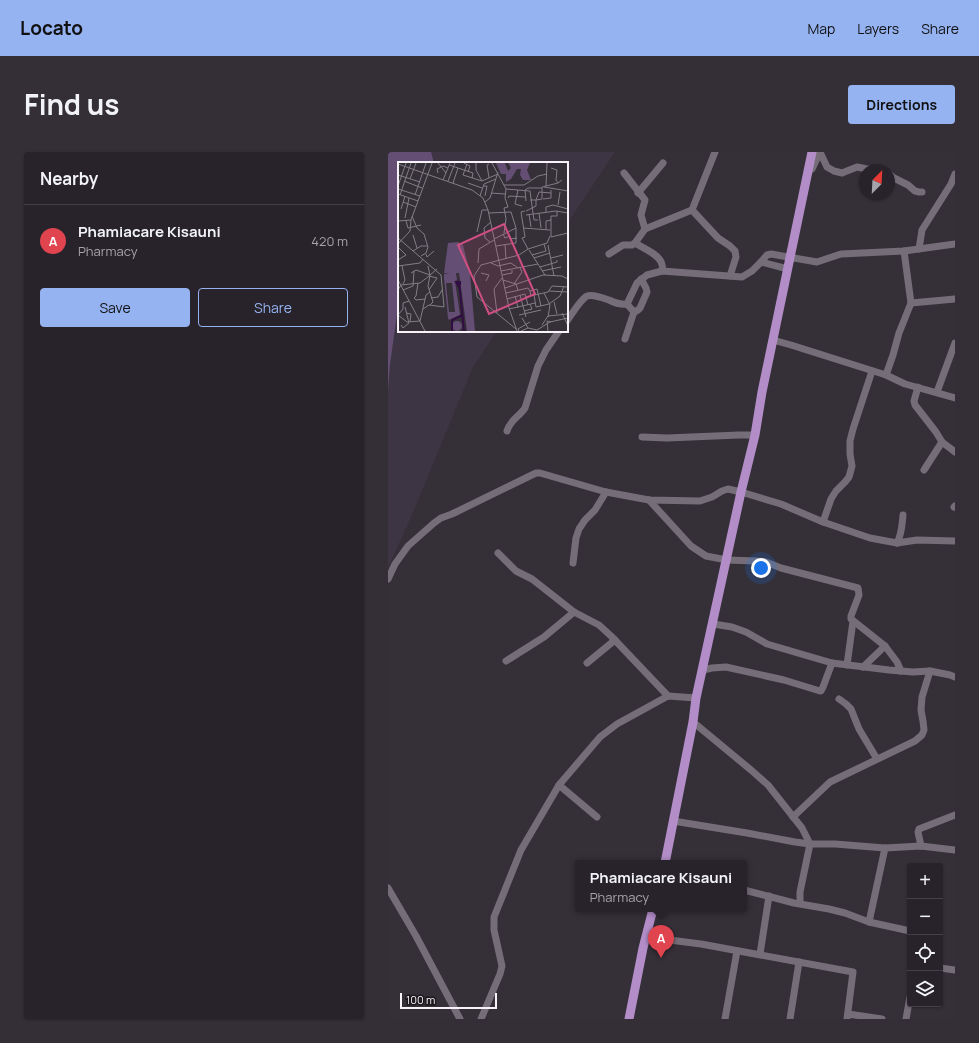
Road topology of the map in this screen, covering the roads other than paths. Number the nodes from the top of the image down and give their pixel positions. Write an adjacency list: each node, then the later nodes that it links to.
1 (715, 152): 11 (street)
2 (811, 152): 5 (main road)
3 (663, 162): 10 (street)
4 (859, 167): 5 (street)
5 (808, 170): 18 (main road)
6 (624, 173): 10 (street)
7 (955, 174): 15 (street)
8 (895, 178): 9 (street)
9 (922, 192)
10 (638, 193): 12 (street)
11 (692, 210): 12 (street); 22 (street)
12 (645, 229): 13 (street)
13 (635, 243): 17 (street); 21 (street)
14 (955, 244): 15 (street)
15 (919, 249): 16 (street)
16 (904, 251): 18 (street); 25 (street)
17 (609, 254)
18 (791, 257): 19 (street); 20 (main road)
19 (761, 262): 20 (street); 22 (street)
20 (788, 269): 31 (main road)
21 (662, 271): 22 (street); 23 (street)
22 (730, 276)
23 (641, 279): 26 (street); 27 (street)
24 (955, 299): 25 (street)
25 (911, 303): 34 (street)
26 (627, 304): 27 (street); 28 (street)
27 (634, 312): 30 (street)
28 (568, 320)
29 (558, 332): 38 (street)
30 (624, 339)
31 (773, 340): 33 (street); 39 (main road)
32 (955, 343): 36 (street)
33 (872, 371): 34 (street); 48 (street)
34 (886, 375): 35 (street)
35 (918, 387): 36 (street); 41 (street)
36 (937, 392): 37 (street)
37 (955, 398)
38 (508, 431)
39 (755, 435): 40 (street); 45 (main road)
40 (642, 436)
41 (942, 442): 42 (street); 43 (street)
42 (955, 452)
43 (924, 470)
44 (606, 492): 46 (street); 53 (street); 54 (street)
45 (741, 492): 46 (street); 48 (street); 52 (main road)
46 (649, 500): 52 (street)
47 (903, 515): 50 (street)
48 (823, 522): 50 (street)
49 (955, 541): 50 (street)
50 (897, 543)
51 (498, 553): 55 (street)
52 (727, 560): 56 (street); 57 (main road)
53 (573, 562)
54 (388, 579)
55 (574, 612): 58 (street); 60 (street)
56 (853, 621): 59 (street); 63 (street)
57 (713, 624): 62 (street); 65 (main road)
58 (616, 640): 61 (street); 69 (street)
59 (885, 646): 64 (street); 66 (street)
60 (506, 661)
61 (587, 663)
62 (832, 663): 63 (street); 65 (street)
63 (847, 665): 64 (street)
64 (863, 667): 66 (street)
65 (703, 670): 70 (main road)
66 (901, 671): 67 (street)
67 (930, 671): 68 (street); 73 (street)
68 (955, 678)
69 (668, 696): 70 (street); 74 (street)
70 (696, 698): 72 (main road)
71 (839, 699): 73 (street)
72 (693, 722): 77 (street); 78 (main road)
73 (877, 759): 77 (street)
74 (559, 785): 76 (street); 100 (street)
75 (955, 815): 80 (street)
76 (597, 817)
77 (794, 817): 79 (street)
78 (673, 821): 79 (street); 83 (main road)
79 (810, 844): 81 (street); 87 (street)
80 (921, 846): 81 (street); 82 (street)
81 (885, 848): 89 (street)
82 (955, 850)
83 (666, 860)
84 (388, 888): 99 (street)
85 (747, 891): 86 (street)
86 (769, 896): 87 (street); 93 (street)
87 (800, 903): 89 (street)
88 (652, 912): 91 (main road)
89 (869, 922): 90 (street)
90 (907, 930)
91 (646, 937): 92 (street); 101 (main road)
92 (737, 951): 93 (street); 102 (street)
93 (760, 954): 94 (street)
94 (799, 962): 98 (street); 103 (street)
95 (943, 968): 96 (street)
96 (955, 970)
97 (908, 1007): 105 (street)
98 (848, 1016): 104 (street)
99 (460, 1019)
100 (481, 1019)
101 (628, 1019)
102 (725, 1019)
103 (790, 1019)
104 (882, 1019)
105 (906, 1019)

